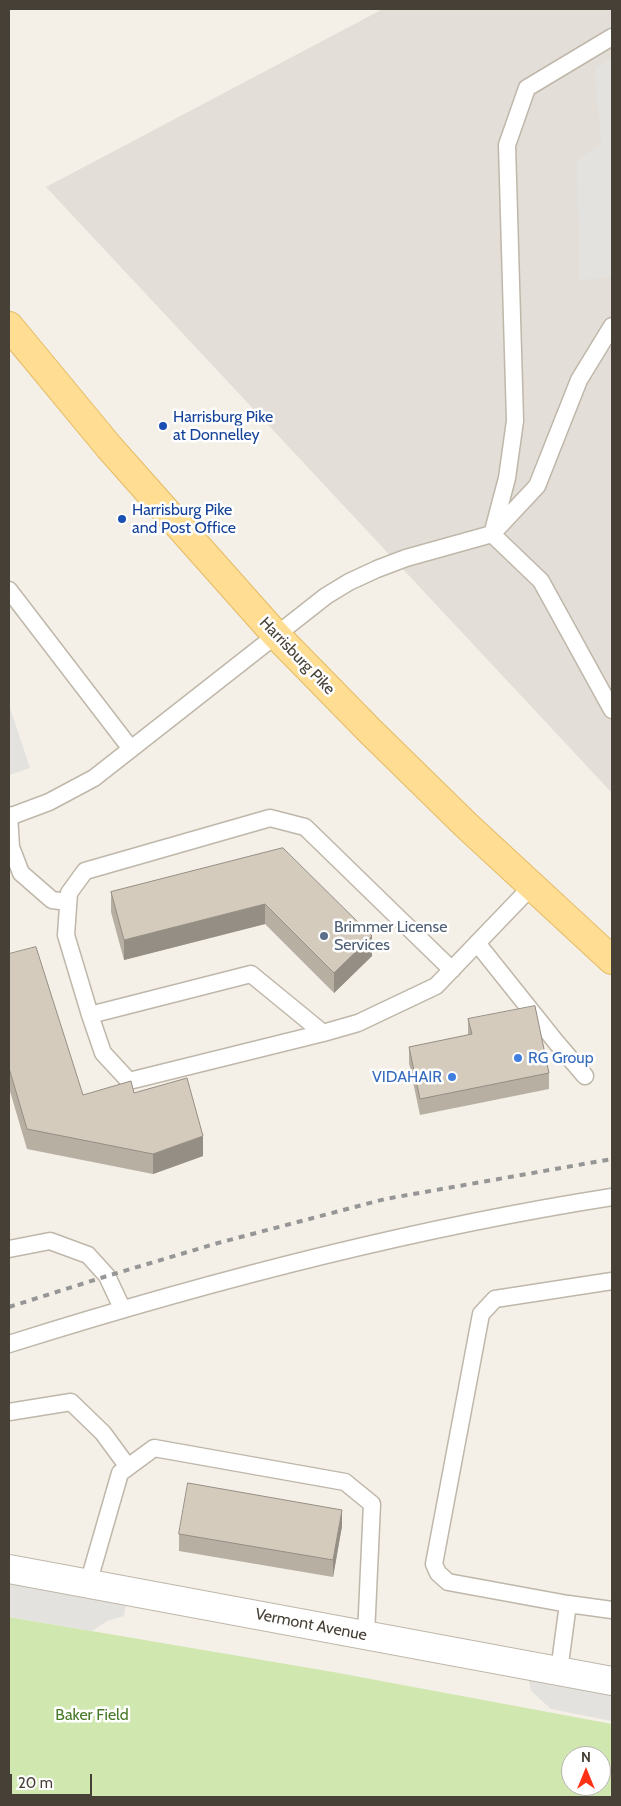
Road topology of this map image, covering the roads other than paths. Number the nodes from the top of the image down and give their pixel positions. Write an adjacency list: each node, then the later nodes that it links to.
1 (612, 37): 4 (lane)
2 (9, 326): 6 (main road, Harrisburg Pike)
3 (612, 326): 4 (lane)
4 (492, 534): 6 (lane); 7 (lane)
5 (9, 590): 8 (lane)
6 (276, 635): 8 (lane); 10 (main road, Harrisburg Pike)
7 (612, 710)
8 (131, 749): 9 (lane)
9 (9, 816): 11 (lane)
10 (532, 886): 12 (lane); 13 (main road, Harrisburg Pike)
11 (68, 902): 14 (lane); 15 (lane)
12 (477, 943): 14 (lane); 17 (lane)
13 (612, 960)
14 (452, 970): 16 (lane)
15 (90, 1015): 16 (lane); 16 (lane)
16 (323, 1033)
17 (585, 1076)
18 (612, 1197): 21 (lane)
19 (9, 1249): 21 (lane)
20 (612, 1281): 27 (lane)
21 (122, 1308): 22 (lane)
22 (9, 1344)
23 (9, 1412): 24 (lane)
24 (128, 1467): 26 (lane); 29 (lane)
25 (9, 1569): 26 (street, Vermont Avenue)
26 (88, 1584): 29 (street, Vermont Avenue)
27 (568, 1604): 28 (lane); 30 (lane)
28 (612, 1610)
29 (366, 1635): 30 (street, Vermont Avenue)
30 (559, 1671): 31 (street, Vermont Avenue)
31 (612, 1681)

